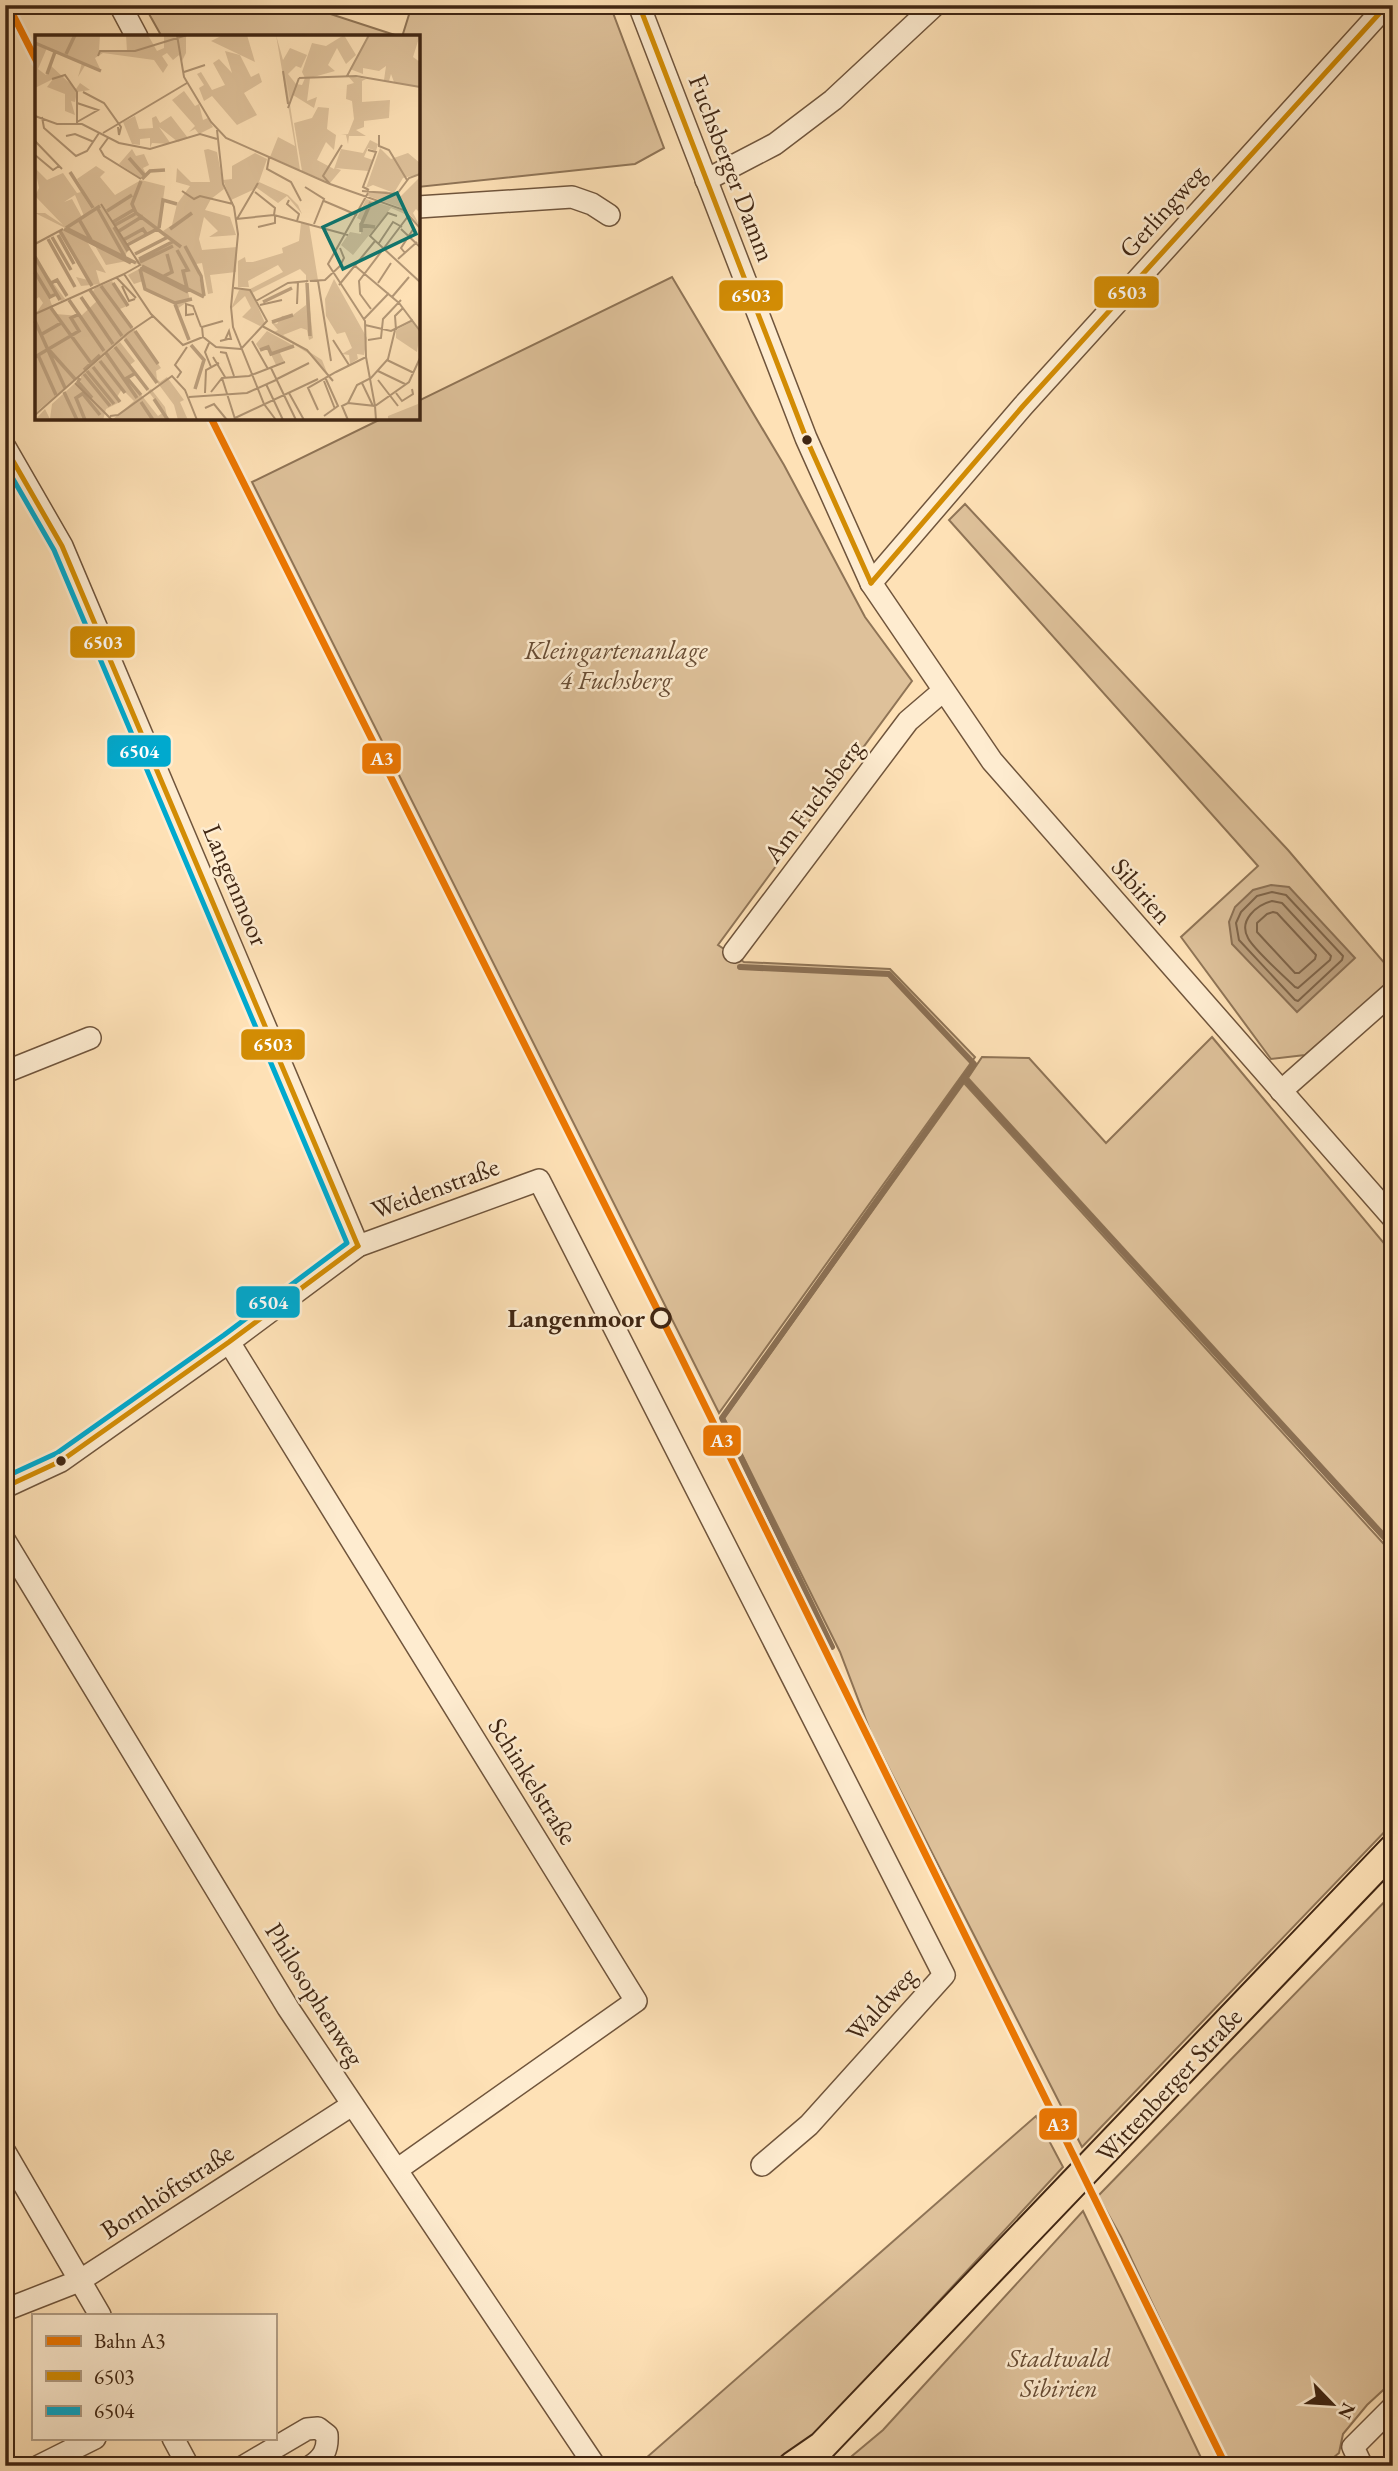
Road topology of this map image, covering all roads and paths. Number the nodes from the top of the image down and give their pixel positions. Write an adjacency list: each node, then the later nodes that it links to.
1 (120, 5): 5 (street)
2 (639, 5): 6 (street, Fuchsberger Damm)
3 (935, 5): 6 (street)
4 (1387, 5): 10 (street, Gerlingweg)
5 (136, 35)
6 (706, 180): 10 (street, Fuchsberger Damm)
7 (420, 207): 8 (street)
8 (609, 215)
9 (5, 447): 19 (street, Langenmoor)
10 (871, 583): 11 (street, Sibirien)
11 (943, 691): 12 (street, Am Fuchsberg); 16 (street, Sibirien)
12 (734, 952)
13 (1393, 992): 16 (street)
14 (90, 1038): 15 (street)
15 (5, 1072)
16 (1281, 1090): 18 (street, Sibirien)
17 (539, 1180): 19 (street, Weidenstraße); 26 (street, Waldweg)
18 (1393, 1218)
19 (358, 1246): 20 (street, Weidenstraße)
20 (229, 1342): 21 (street, Weidenstraße); 27 (street, Schinkelstraße)
21 (5, 1487)
22 (5, 1541): 24 (street, Philosophenweg)
23 (1393, 1849): 39 (main road, Wittenberger Straße)
24 (352, 2105): 27 (street, Philosophenweg); 28 (street, Bornhöftstraße)
25 (5, 2152): 28 (street)
26 (762, 2165)
27 (398, 2169): 38 (street, Philosophenweg)
28 (79, 2281): 29 (street, Bornhöftstraße); 30 (street)
29 (5, 2310)
30 (99, 2314)
31 (1393, 2407): 40 (street)
32 (91, 2440): 34 (street)
33 (174, 2440): 35 (street)
34 (39, 2466)
35 (188, 2466)
36 (244, 2466): 37 (street)
37 (311, 2466)
38 (595, 2466)
39 (793, 2466)
40 (1362, 2466)

